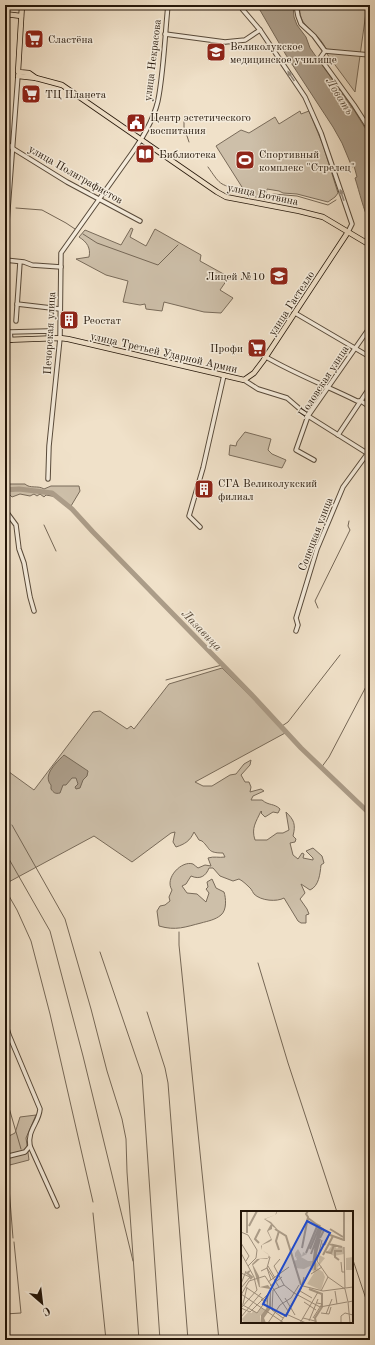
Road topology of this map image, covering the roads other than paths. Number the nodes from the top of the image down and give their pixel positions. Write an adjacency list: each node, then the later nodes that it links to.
1 (22, 5): 6 (main road)
2 (168, 5): 10 (street, улица Некрасова)
3 (240, 5): 9 (street)
4 (296, 5): 11 (street)
5 (5, 14): 6 (main road)
6 (21, 16): 13 (main road)
7 (370, 16): 8 (street)
8 (369, 29)
9 (260, 30): 10 (street); 20 (street, one-way to 9)
10 (165, 34): 15 (street, улица Некрасова)
11 (325, 51): 12 (street); 14 (street)
12 (370, 56)
13 (18, 74): 15 (main road, улица Ботвина); 17 (street)
14 (370, 130)
15 (142, 139): 18 (street, улица Некрасова); 20 (main road, улица Ботвина)
16 (5, 141): 17 (street, улица Полиграфистов)
17 (12, 148): 18 (street, улица Полиграфистов); 21 (street)
18 (100, 200): 19 (street, улица Полиграфистов); 26 (street, Печорская улица)
19 (140, 221)
20 (348, 232): 22 (main road, улица Ботвина); 29 (main road, улица Гастелло)
21 (5, 244): 23 (street)
22 (370, 245)
23 (5, 249)
24 (5, 260): 25 (street)
25 (20, 262): 26 (street); 27 (street)
26 (61, 267): 28 (street, Печорская улица)
27 (16, 304): 28 (street); 30 (street)
28 (60, 309): 32 (street, Печорская улица)
29 (295, 313): 34 (street); 35 (main road, улица Гастелло)
30 (16, 321)
31 (370, 327): 34 (street, Половская улица)
32 (60, 338): 33 (main road, улица Третьей Ударной Армии); 37 (main road, улица Третьей Ударной Армии); 47 (street, Печорская улица)
33 (5, 340)
34 (355, 348): 36 (street); 39 (street, Половская улица)
35 (266, 357): 38 (main road, улица Гастелло); 39 (street)
36 (370, 357)
37 (224, 375): 38 (main road, улица Третьей Ударной Армии); 49 (street)
38 (244, 380): 43 (street, улица Третьей Ударной Армии)
39 (328, 386): 41 (street); 43 (street, Половская улица)
40 (370, 387): 41 (street)
41 (361, 401): 42 (street); 44 (street)
42 (370, 407)
43 (308, 416): 44 (street, улица Третьей Ударной Армии); 46 (street, Половская улица)
44 (338, 435): 45 (street, улица Третьей Ударной Армии)
45 (369, 453): 51 (street, Сопецкая улица)
46 (314, 460)
47 (48, 479)
48 (5, 510): 50 (street)
49 (200, 528)
50 (34, 611)
51 (296, 631)
52 (5, 1022): 53 (street)
53 (30, 1146): 54 (street); 55 (street)
54 (5, 1157)
55 (57, 1206)

